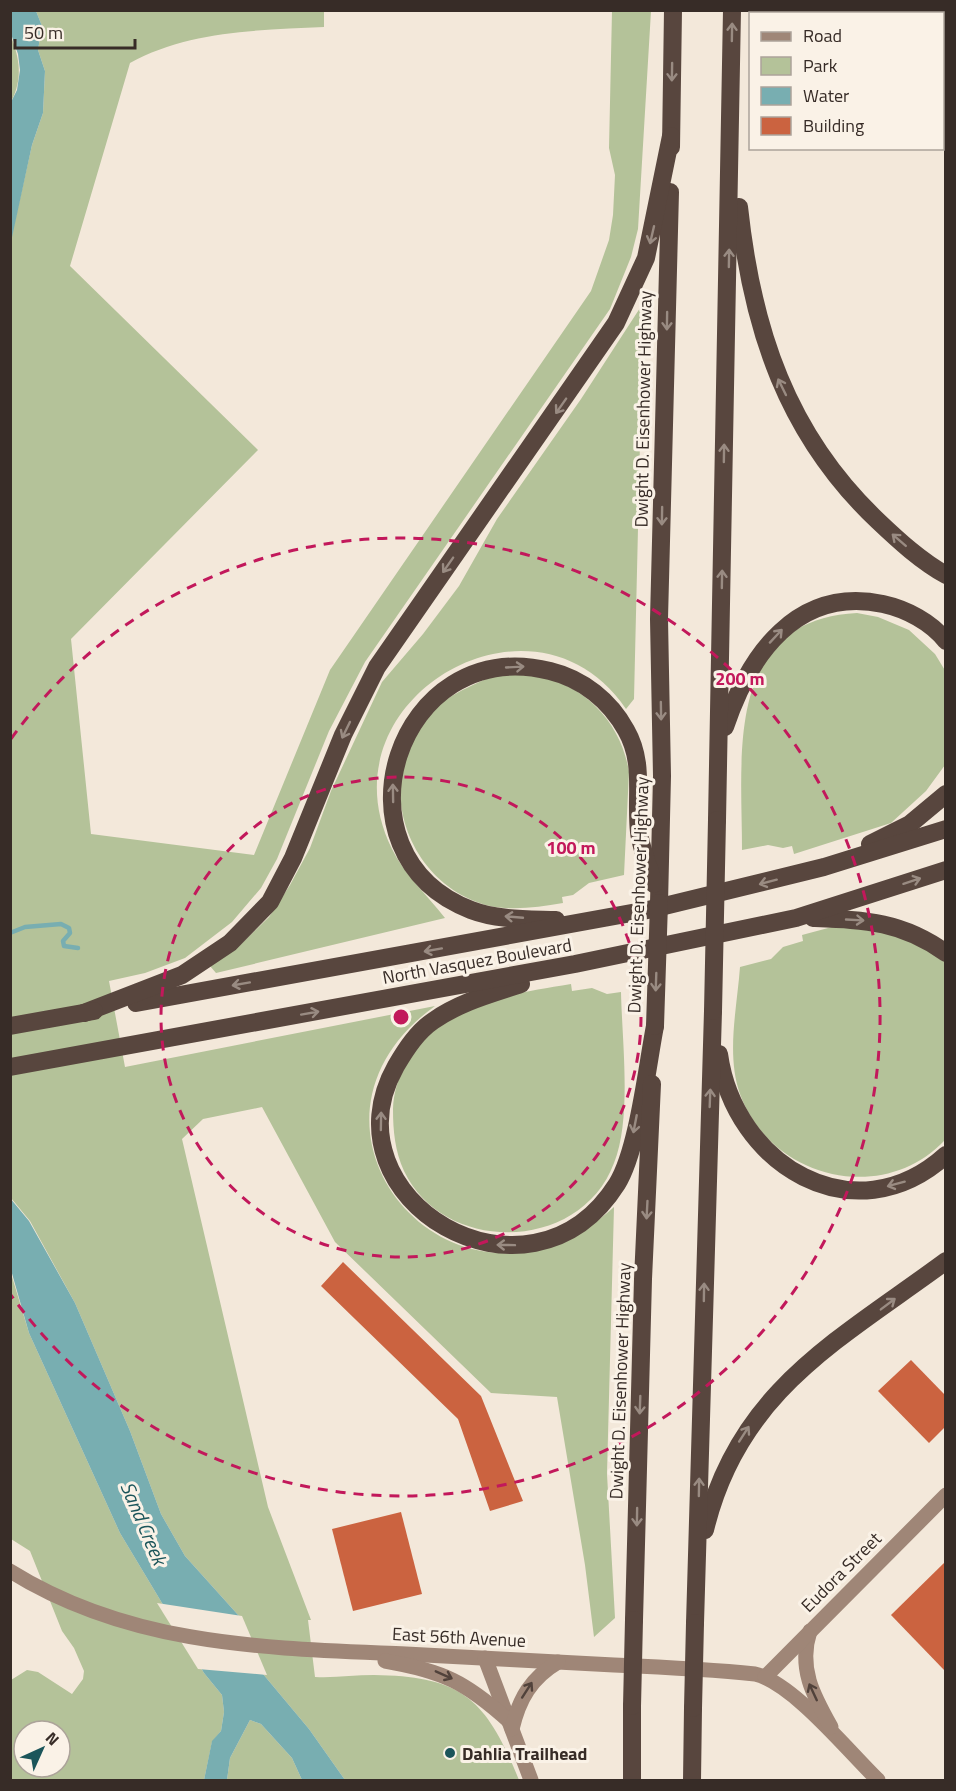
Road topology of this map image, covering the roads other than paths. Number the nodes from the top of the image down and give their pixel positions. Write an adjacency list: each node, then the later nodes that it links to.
1 (673, 10): 4 (highway, Dwight D. Eisenhower Highway, one-way to 4)
2 (732, 10): 3 (highway, one-way to 2)
3 (731, 132): 5 (highway, one-way to 3); 7 (highway, one-way to 3)
4 (671, 136): 12 (highway, Dwight D. Eisenhower Highway, one-way to 12); 17 (highway, one-way to 17)
5 (945, 575)
6 (945, 640): 7 (highway, one-way to 6)
7 (720, 742): 18 (highway, bridge)
8 (945, 794): 10 (highway)
9 (945, 829): 10 (highway, North Vasquez Boulevard)
10 (824, 867): 14 (highway, North Vasquez Boulevard, one-way to 14)
11 (945, 870): 13 (highway, North Vasquez Boulevard, one-way to 11)
12 (659, 903): 14 (highway, one-way to 12); 20 (highway, Dwight D. Eisenhower Highway, one-way to 20, bridge)
13 (796, 918): 15 (highway, one-way to 15); 16 (highway, North Vasquez Boulevard)
14 (594, 920): 17 (highway, North Vasquez Boulevard, one-way to 17)
15 (945, 953)
16 (575, 964): 20 (highway, one-way to 16); 21 (highway, North Vasquez Boulevard, one-way to 16)
17 (139, 998): 19 (highway)
18 (713, 1011): 22 (highway, one-way to 18); 25 (highway, one-way to 18)
19 (10, 1026)
20 (655, 1026): 35 (highway, Dwight D. Eisenhower Highway, one-way to 35, bridge)
21 (10, 1067)
22 (945, 1155)
23 (945, 1261): 25 (highway, one-way to 23)
24 (945, 1495): 27 (main road, Eudora Street)
25 (696, 1567): 36 (highway, bridge)
26 (10, 1571): 28 (main road, East 56th Avenue)
27 (810, 1631): 31 (main road, Eudora Street); 33 (main road, one-way to 27)
28 (326, 1650): 29 (main road, East 56th Avenue); 32 (main road, one-way to 32)
29 (485, 1658): 30 (main road, East 56th Avenue); 32 (main road)
30 (558, 1662): 31 (main road, East 56th Avenue); 32 (main road, one-way to 30)
31 (765, 1677): 33 (main road, East 56th Avenue)
32 (511, 1726): 34 (main road)
33 (840, 1744): 37 (main road, East 56th Avenue)
34 (531, 1780)
35 (632, 1780)
36 (692, 1780)
37 (878, 1780)

